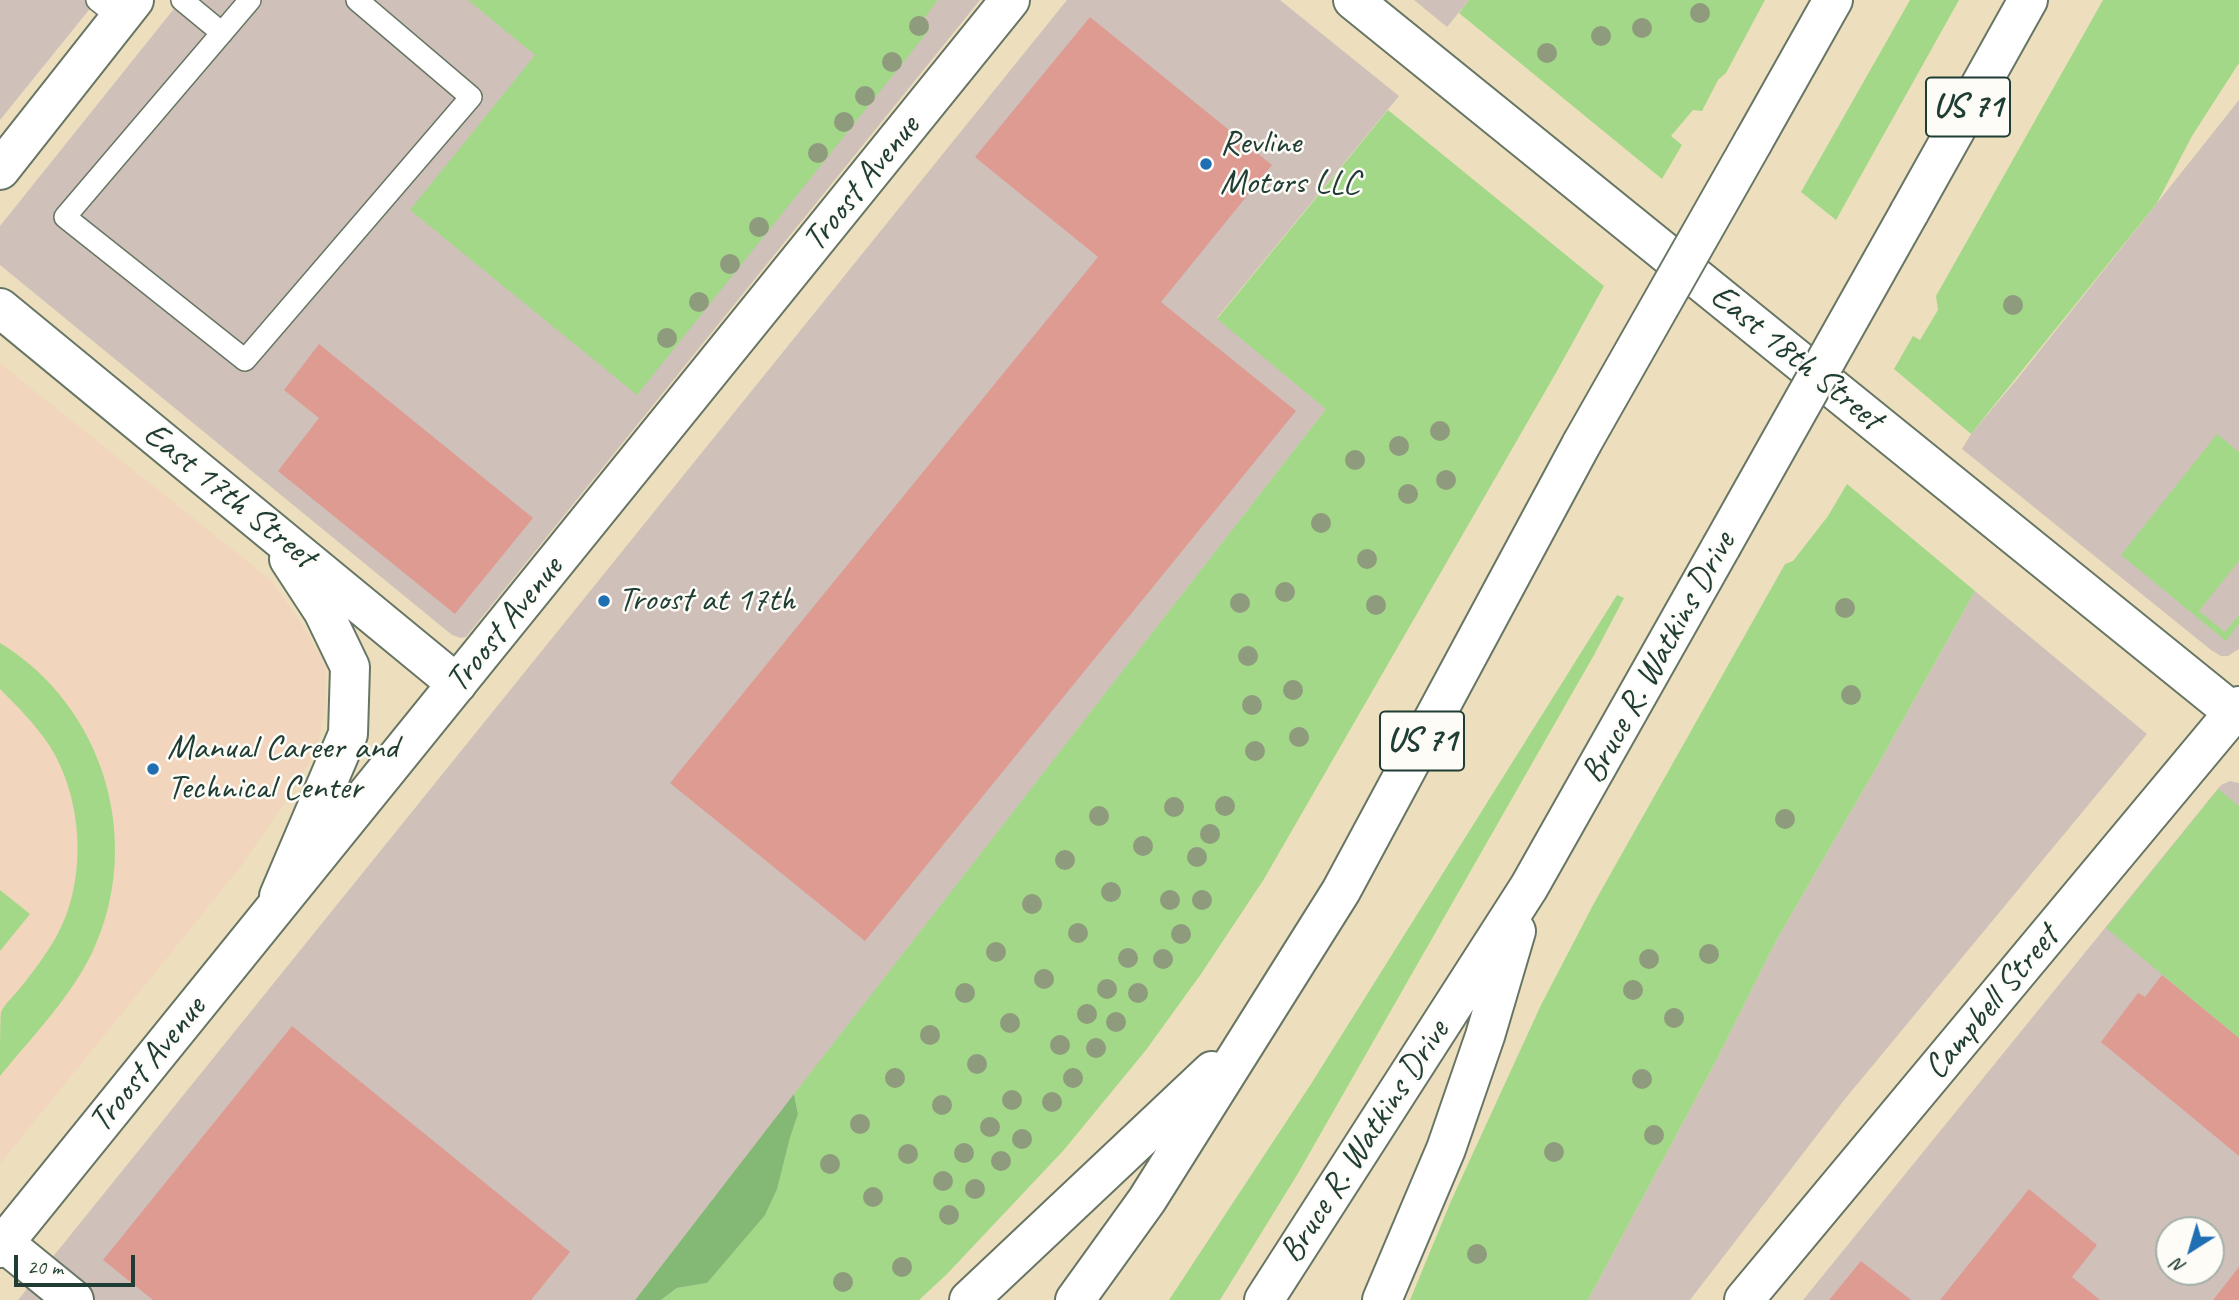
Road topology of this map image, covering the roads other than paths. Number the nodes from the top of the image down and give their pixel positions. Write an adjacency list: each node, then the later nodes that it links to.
1 (182, 0): 9 (lane)
2 (250, 0): 9 (lane)
3 (357, 0): 9 (lane)
4 (1010, 0): 13 (main road, Troost Avenue)
5 (1353, 0): 14 (main road, East 18th Street)
6 (1833, 0): 17 (main road, US 71, bridge)
7 (2028, 0): 15 (main road, Bruce R. Watkins Drive / US 71, bridge)
8 (117, 6): 10 (main road)
9 (222, 33)
10 (0, 170)
11 (0, 308): 12 (main road, East 17th Street)
12 (267, 525): 13 (main road, East 17th Street); 16 (main road)
13 (457, 684): 16 (main road, Troost Avenue)
14 (2237, 712): 24 (main road, Campbell Street)
15 (1529, 887): 22 (main road, Bruce R. Watkins Drive / US 71); 23 (main road)
16 (272, 912): 18 (main road, Troost Avenue)
17 (1252, 1033): 20 (main road); 21 (main road, US 71)
18 (2, 1246): 19 (main road)
19 (74, 1300)
20 (969, 1300)
21 (1075, 1300)
22 (1264, 1300)
23 (1382, 1300)
24 (1744, 1300)

